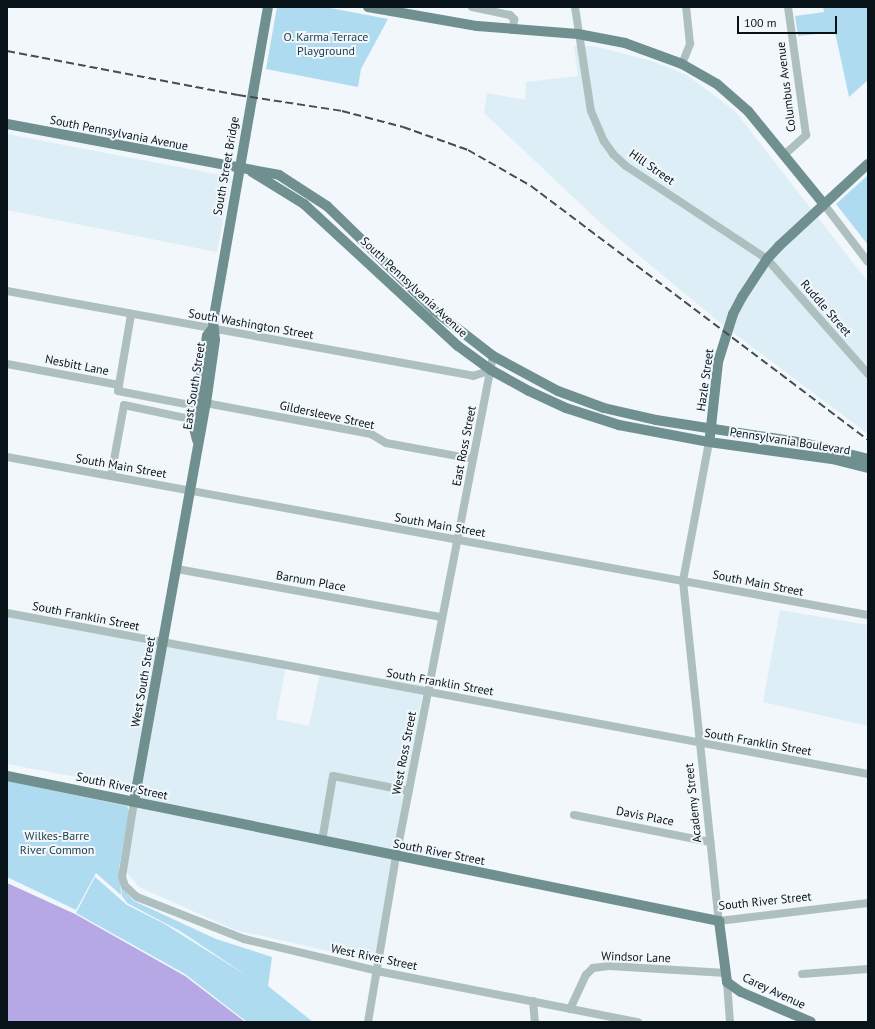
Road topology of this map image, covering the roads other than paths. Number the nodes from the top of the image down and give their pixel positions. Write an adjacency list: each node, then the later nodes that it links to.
1 (268, 7): 19 (main road, South Street Bridge)
2 (368, 7): 7 (main road)
3 (472, 7): 7 (street)
4 (575, 7): 8 (street, Hill Street)
5 (686, 7): 9 (street)
6 (788, 7): 11 (street, Columbus Avenue)
7 (513, 30): 8 (main road)
8 (578, 34): 9 (main road); 15 (street, Hill Street)
9 (682, 64): 11 (main road)
10 (7, 124): 13 (main road, South Pennsylvania Avenue)
11 (784, 155): 14 (main road)
12 (868, 164): 14 (main road, Hazle Street)
13 (250, 171): 20 (main road, South Pennsylvania Avenue); 22 (main road, South Pennsylvania Avenue)
14 (823, 203): 15 (main road, Hazle Street); 16 (street)
15 (767, 259): 23 (street, Ruddle Street); 27 (main road, Hazle Street)
16 (868, 262)
17 (7, 291): 18 (street, South Washington Street)
18 (132, 315): 19 (street, South Washington Street); 24 (street)
19 (212, 329): 22 (street, South Washington Street); 25 (main road, East South Street)
20 (493, 356): 22 (street, East Ross Street); 27 (main road, South Pennsylvania Avenue)
21 (7, 364): 24 (street, Nesbitt Lane)
22 (491, 370): 29 (main road, South Pennsylvania Avenue); 31 (street, East Ross Street)
23 (868, 374)
24 (120, 385): 25 (street, Nesbitt Lane)
25 (201, 405): 26 (main road, East South Street); 28 (main road, East South Street); 31 (street, Gildersleeve Street)
26 (195, 420): 28 (main road, East South Street); 34 (street)
27 (711, 430): 29 (main road, Hazle Street); 32 (main road, Pennsylvania Boulevard)
28 (197, 442): 35 (main road, East South Street)
29 (709, 442): 33 (main road, Pennsylvania Boulevard); 38 (street, Hazle Street)
30 (7, 457): 34 (street, South Main Street)
31 (473, 459): 36 (street, East Ross Street)
32 (868, 459)
33 (868, 468)
34 (111, 476): 35 (street, South Main Street)
35 (190, 491): 36 (street, South Main Street); 37 (main road, West South Street)
36 (457, 541): 38 (street, South Main Street); 41 (street, West Ross Street)
37 (177, 569): 41 (street, Barnum Place); 42 (main road, West South Street)
38 (683, 581): 40 (street, South Main Street); 44 (street, Academy Street)
39 (7, 613): 42 (street, South Franklin Street)
40 (868, 615)
41 (442, 617): 43 (street, West Ross Street)
42 (163, 643): 43 (street, South Franklin Street); 48 (main road, West South Street)
43 (428, 691): 44 (street, South Franklin Street); 47 (street, West Ross Street)
44 (700, 744): 45 (street, South Franklin Street); 51 (street, Academy Street)
45 (868, 774)
46 (7, 776): 48 (main road, South River Street)
47 (409, 791): 50 (street); 52 (street, West Ross Street)
48 (134, 802): 50 (main road, South River Street); 53 (street, West South Street)
49 (574, 814): 51 (street, Davis Place)
50 (322, 841): 52 (main road, South River Street)
51 (710, 842): 55 (street, Academy Street)
52 (396, 857): 55 (main road, South River Street); 57 (street, West Ross Street)
53 (122, 877): 57 (street, West River Street)
54 (868, 903): 55 (street, South River Street)
55 (719, 920): 59 (main road, Academy Street)
56 (868, 969): 58 (street)
57 (377, 971): 60 (street, West River Street); 62 (street, West Ross Street)
58 (802, 974)
59 (726, 977): 61 (street, Windsor Lane); 65 (street, Academy Street); 66 (main road, Carey Avenue)
60 (534, 1001): 61 (street, West River Street); 63 (street)
61 (570, 1009): 64 (street, West River Street)
62 (368, 1022)
63 (535, 1022)
64 (638, 1022)
65 (730, 1022)
66 (811, 1022)

